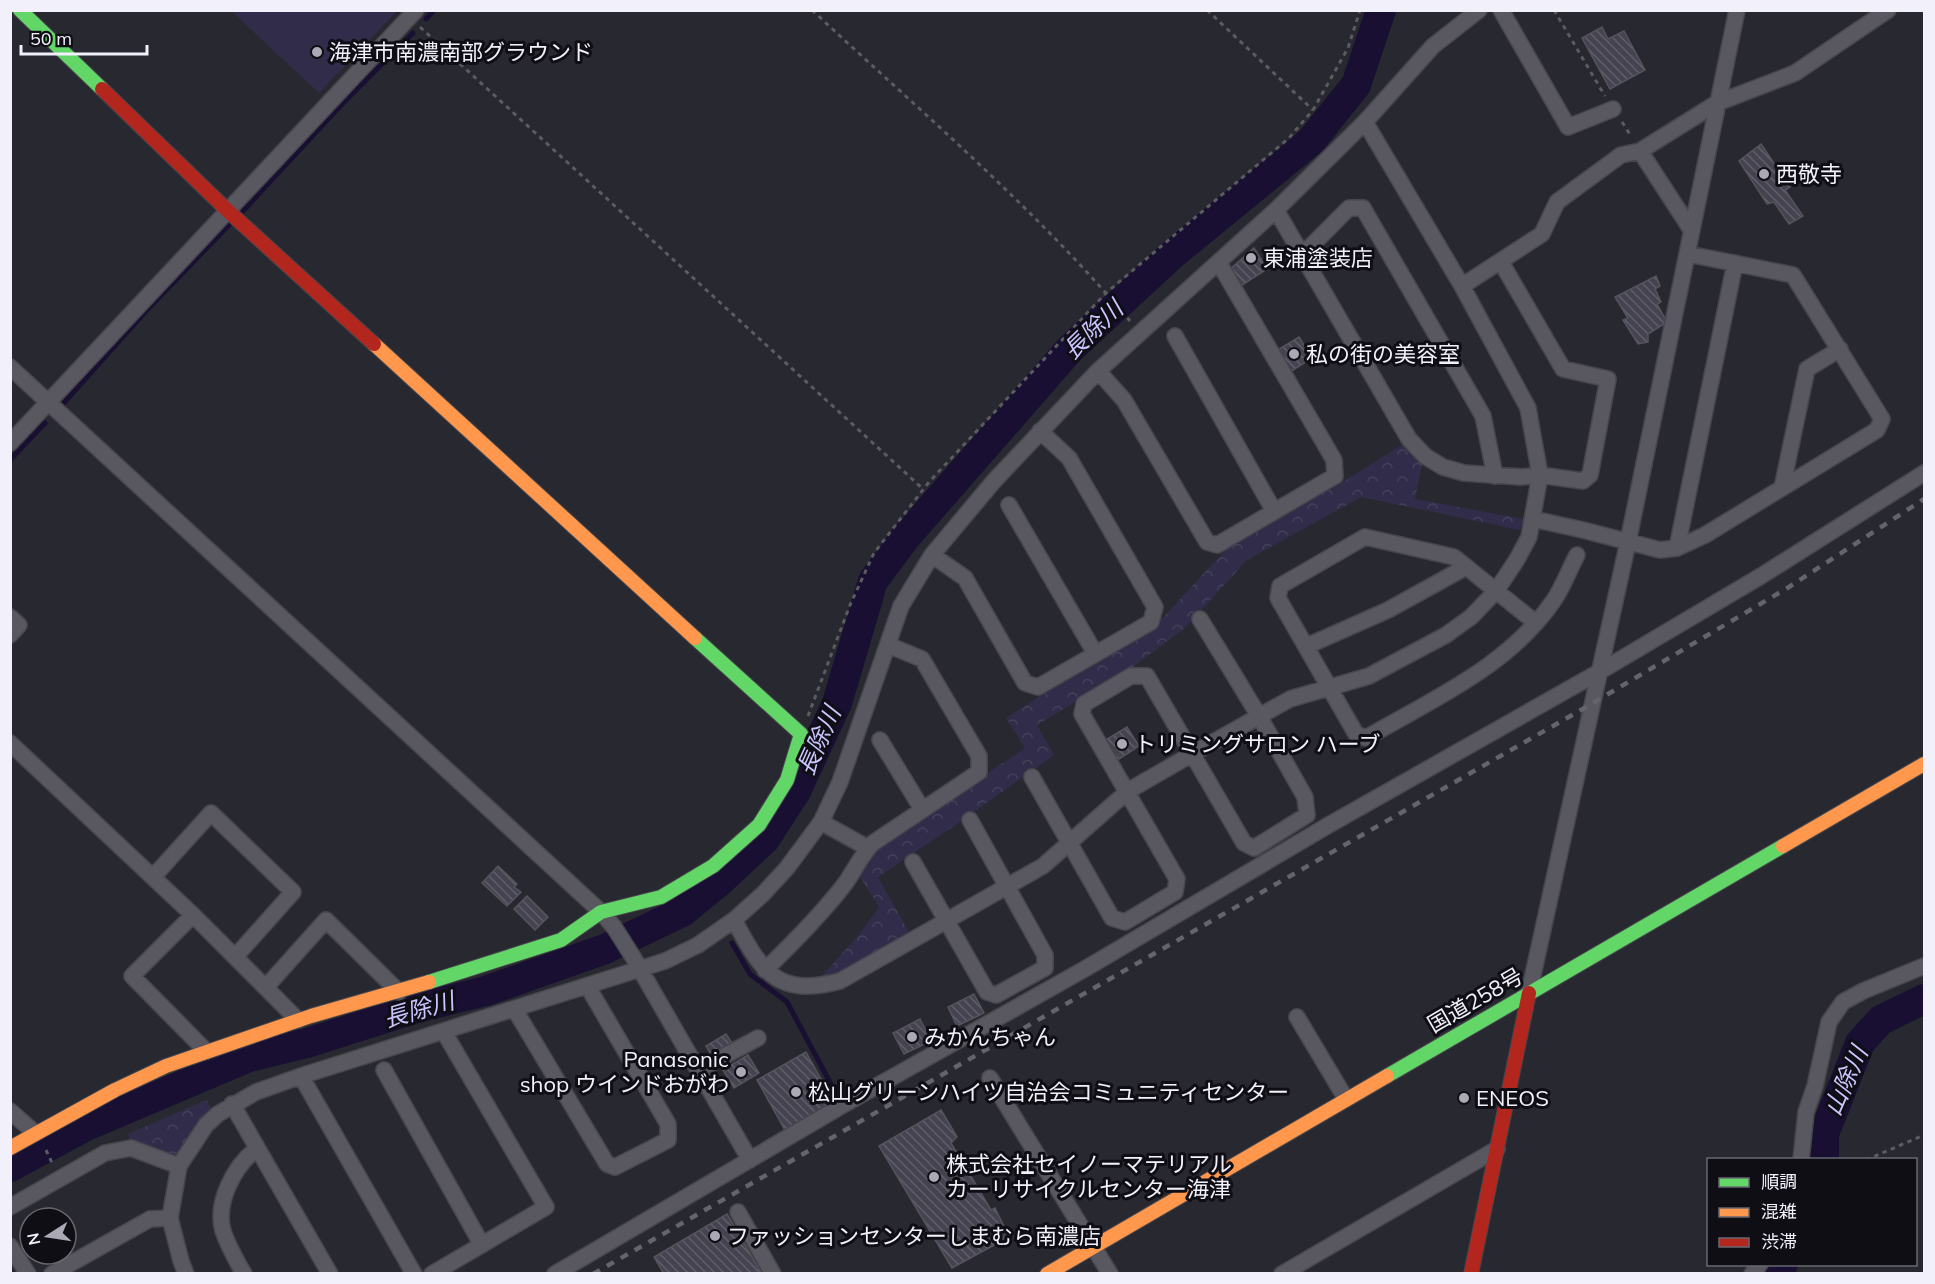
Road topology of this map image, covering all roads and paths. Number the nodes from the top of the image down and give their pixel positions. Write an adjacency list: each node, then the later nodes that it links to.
1 (20, 10): 17 (main road)
2 (812, 10): 25 (path)
3 (1207, 10): 13 (path)
4 (1360, 10): 13 (path)
5 (1479, 10): 14 (street)
6 (1501, 10): 12 (street)
7 (1554, 10): 12 (path)
8 (1737, 10): 11 (street)
9 (1888, 10): 11 (street)
10 (413, 14): 17 (street); 38 (path)
11 (1717, 103): 15 (street); 18 (street)
12 (1613, 109): 15 (path)
13 (1313, 110): 25 (path)
14 (1365, 122): 16 (street); 24 (street)
15 (1640, 151): 18 (street); 21 (street)
16 (1276, 210): 20 (street); 22 (street)
17 (228, 211): 31 (street); 58 (main road)
18 (1692, 231): 19 (street)
19 (1688, 254): 23 (street); 42 (street)
20 (1302, 255): 36 (street); 36 (street)
21 (1501, 262): 24 (street); 35 (street)
22 (1219, 263): 30 (street); 40 (street)
23 (1735, 263): 28 (street); 43 (street)
24 (1462, 286): 35 (street)
25 (1106, 293): 26 (path); 38 (path)
26 (1135, 327)
27 (1175, 336): 40 (street)
28 (1840, 349): 37 (street); 37 (street)
29 (10, 367): 31 (street)
30 (1098, 371): 32 (street); 40 (street)
31 (49, 403): 33 (street); 73 (street)
32 (1040, 431): 44 (street); 54 (street)
33 (10, 443)
34 (1924, 473): 55 (street)
35 (1540, 475): 36 (street); 41 (street)
36 (1495, 476)
37 (1782, 488): 43 (street)
38 (924, 489): 58 (path)
39 (1009, 504): 54 (street)
40 (1274, 511)
41 (1533, 519): 42 (street); 47 (street)
42 (1628, 542): 43 (street); 55 (street)
43 (1677, 548)
44 (932, 555): 52 (street); 54 (street)
45 (1576, 555): 50 (street)
46 (1466, 567): 47 (street); 53 (street); 53 (street)
47 (1496, 591): 50 (street); 56 (street)
48 (10, 617): 51 (street)
49 (1200, 619): 57 (street)
50 (1536, 623): 56 (street)
51 (10, 634)
52 (888, 645): 65 (street); 67 (street)
53 (1307, 646): 56 (street)
54 (1095, 653)
55 (1599, 672): 84 (street); 105 (street)
56 (1330, 688): 57 (street)
57 (1259, 716): 61 (street); 61 (street)
58 (801, 734): 73 (main road)
59 (880, 740): 65 (street)
60 (10, 743): 71 (street)
61 (1192, 754): 64 (street); 64 (street)
62 (1924, 764): 84 (main road, 国道258号)
63 (1032, 777): 68 (street)
64 (1128, 791): 68 (street); 68 (street)
65 (922, 809): 69 (street)
66 (970, 820): 72 (street)
67 (821, 822): 69 (street); 75 (street)
68 (1069, 842): 72 (street)
69 (868, 848): 80 (street)
70 (913, 862): 76 (street)
71 (153, 877): 74 (street); 77 (street)
72 (1007, 887): 76 (street); 76 (street)
73 (601, 912): 78 (street); 83 (main road)
74 (193, 915): 77 (street); 90 (street)
75 (734, 920): 78 (street); 80 (street)
76 (946, 921): 80 (street)
77 (235, 957): 81 (street)
78 (636, 963): 82 (street); 92 (street)
79 (1924, 966): 103 (street)
80 (765, 970)
81 (266, 987): 83 (street); 87 (street)
82 (588, 987): 85 (street); 85 (street)
83 (399, 992): 87 (main road)
84 (1529, 993): 95 (main road, 国道258号); 102 (main road)
85 (515, 1010): 88 (street)
86 (1297, 1017): 95 (street)
87 (298, 1020): 90 (main road)
88 (444, 1032): 93 (street); 111 (street)
89 (758, 1038): 92 (street)
90 (206, 1051): 99 (main road)
91 (384, 1070): 111 (street)
92 (698, 1071): 105 (street)
93 (301, 1076): 96 (street); 119 (street)
94 (990, 1078): 113 (street)
95 (1346, 1099): 113 (main road, 国道258号)
96 (232, 1104): 101 (street); 106 (street)
97 (10, 1111): 99 (street)
98 (1924, 1134): 104 (path)
99 (38, 1137): 100 (main road); 107 (path)
100 (10, 1148)
101 (256, 1149): 117 (street); 118 (street)
102 (1497, 1149): 125 (street); 126 (main road)
103 (1801, 1158)
104 (1870, 1158)
105 (750, 1161): 121 (street)
106 (179, 1166): 108 (street); 110 (street)
107 (55, 1170)
108 (10, 1207)
109 (738, 1212): 122 (street)
110 (170, 1218): 115 (street); 116 (street)
111 (482, 1245): 120 (street)
112 (10, 1246): 114 (street)
113 (1094, 1246): 123 (main road, 国道258号); 124 (street)
114 (28, 1274)
115 (52, 1274)
116 (186, 1274)
117 (244, 1274)
118 (330, 1274)
119 (414, 1274)
120 (432, 1274)
121 (555, 1274)
122 (773, 1274)
123 (1047, 1274)
124 (1110, 1274)
125 (1282, 1274)
126 (1471, 1274)

